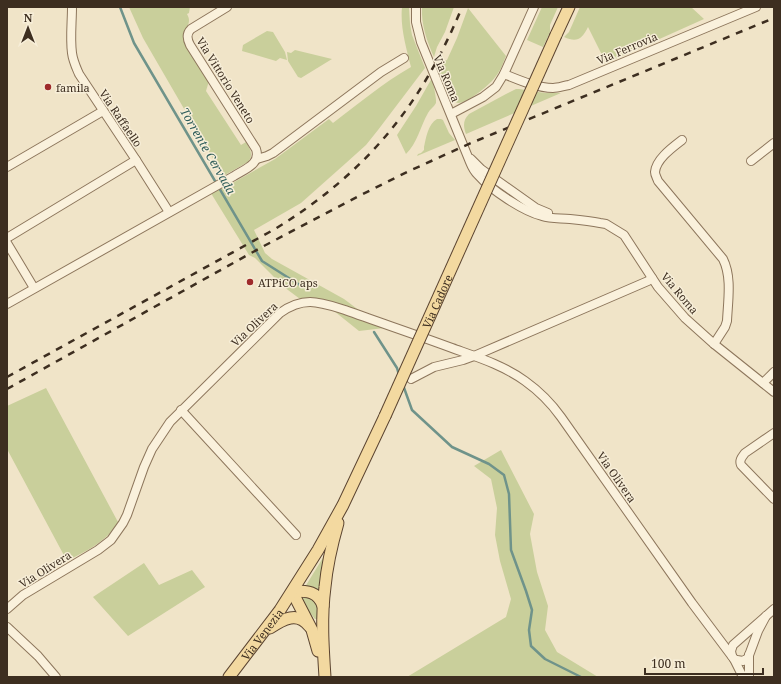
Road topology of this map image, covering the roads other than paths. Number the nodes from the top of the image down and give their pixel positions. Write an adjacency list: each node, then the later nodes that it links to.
1 (72, 7): 9 (street, Via Raffaello)
2 (227, 7): 13 (street, Via Vittorio Veneto)
3 (416, 7): 10 (street, Via Roma)
4 (534, 7): 8 (street)
5 (569, 7): 32 (main road, Via Cadore, bridge)
6 (756, 7): 8 (street, Via Ferrovia)
7 (404, 58): 13 (street)
8 (504, 74): 10 (street)
9 (103, 111): 14 (street, Via Raffaello); 16 (street)
10 (451, 114): 20 (street, Via Roma)
11 (682, 140): 23 (street)
12 (774, 143): 15 (street)
13 (257, 159): 17 (street)
14 (136, 160): 17 (street, Via Raffaello); 18 (street)
15 (751, 161)
16 (7, 167)
17 (169, 212): 21 (street)
18 (7, 238)
19 (7, 243): 21 (street)
20 (652, 278): 23 (street, Via Roma); 24 (street)
21 (34, 288): 22 (street)
22 (7, 304)
23 (714, 344): 27 (street, Via Roma)
24 (474, 356): 26 (street); 29 (street, Via Olivera); 42 (street, Via Olivera)
25 (774, 372): 27 (street)
26 (411, 379)
27 (763, 383): 28 (street, Via Roma)
28 (774, 392)
29 (181, 410): 33 (street); 36 (street, Via Olivera)
30 (774, 433): 31 (street)
31 (774, 499)
32 (343, 505): 34 (main road, Via Cadore); 35 (main road)
33 (296, 535)
34 (293, 591): 35 (main road); 40 (main road, Via Venezia); 41 (main road)
35 (323, 606): 48 (main road)
36 (7, 609)
37 (774, 609): 38 (street)
38 (766, 616): 43 (street); 44 (street)
39 (7, 627): 46 (street)
40 (266, 630): 41 (main road); 47 (main road, Via Venezia)
41 (312, 630): 48 (main road)
42 (718, 637): 43 (street); 45 (street, Via Olivera)
43 (736, 643): 44 (street); 45 (street)
44 (750, 653): 45 (street); 50 (street)
45 (733, 658): 49 (street, Via Olivera)
46 (56, 677)
47 (229, 677)
48 (325, 677)
49 (743, 677)
50 (749, 677)

